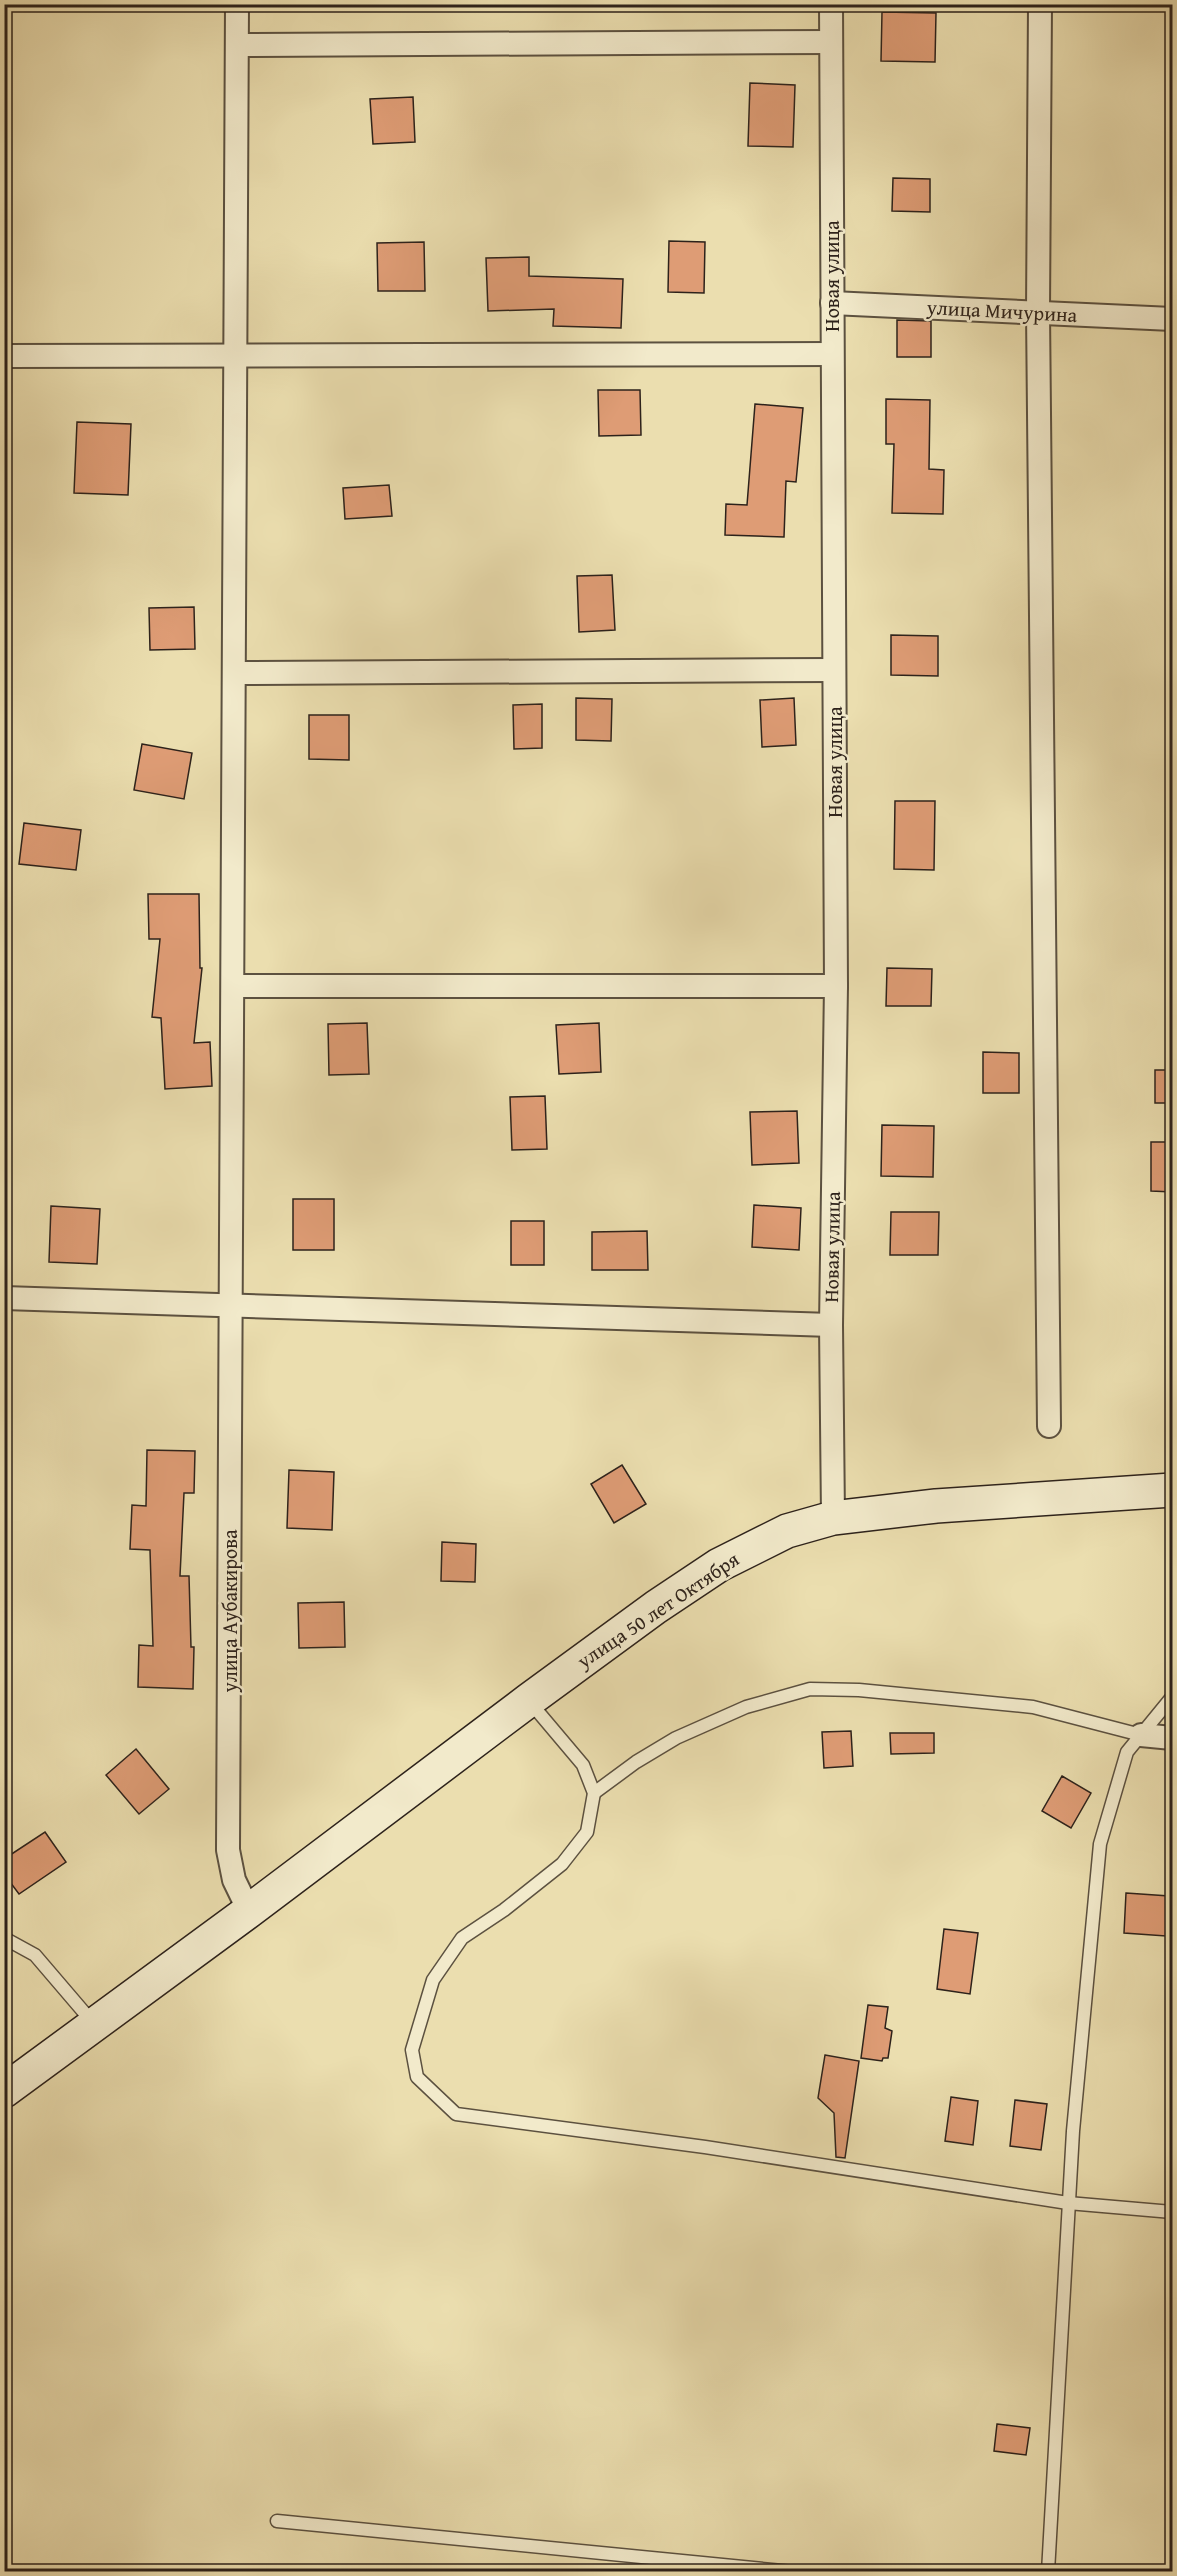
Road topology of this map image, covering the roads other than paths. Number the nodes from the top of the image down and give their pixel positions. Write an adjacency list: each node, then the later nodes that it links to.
1 (237, 4): 5 (street, улица Аубакирова)
2 (831, 4): 4 (street, Новая улица)
3 (1040, 4): 7 (street)
4 (831, 42): 5 (street); 6 (street, Новая улица)
5 (237, 45): 10 (street, улица Аубакирова)
6 (832, 303): 7 (street, улица Мичурина); 9 (street, Новая улица)
7 (1038, 312): 8 (street, улица Мичурина); 19 (street)
8 (1173, 320)
9 (832, 354): 10 (street); 12 (street, Новая улица)
10 (236, 355): 11 (street); 13 (street, улица Аубакирова)
11 (4, 356)
12 (834, 670): 13 (street); 15 (street, Новая улица)
13 (234, 673): 14 (street, улица Аубакирова)
14 (233, 986): 15 (street); 17 (street, улица Аубакирова)
15 (836, 986): 18 (street, Новая улица)
16 (4, 1298): 17 (street)
17 (231, 1307): 18 (street); 27 (street, улица Аубакирова)
18 (831, 1325): 21 (street, Новая улица)
19 (1049, 1426)
20 (1173, 1490): 21 (main road, улица 50 лет Октября)
21 (832, 1518): 23 (main road, улица 50 лет Октября)
22 (1173, 1696): 24 (lane)
23 (529, 1700): 26 (lane); 27 (main road, улица 50 лет Октября)
24 (1141, 1735): 25 (street); 26 (lane); 31 (lane)
25 (1173, 1737)
26 (594, 1793): 31 (lane)
27 (249, 1911): 29 (main road, улица 50 лет Октября)
28 (4, 1938): 29 (lane)
29 (94, 2024): 30 (main road, улица 50 лет Октября)
30 (4, 2091)
31 (1068, 2203): 32 (lane); 35 (lane)
32 (1173, 2212)
33 (277, 2521): 34 (lane)
34 (793, 2571)
35 (1048, 2571)

